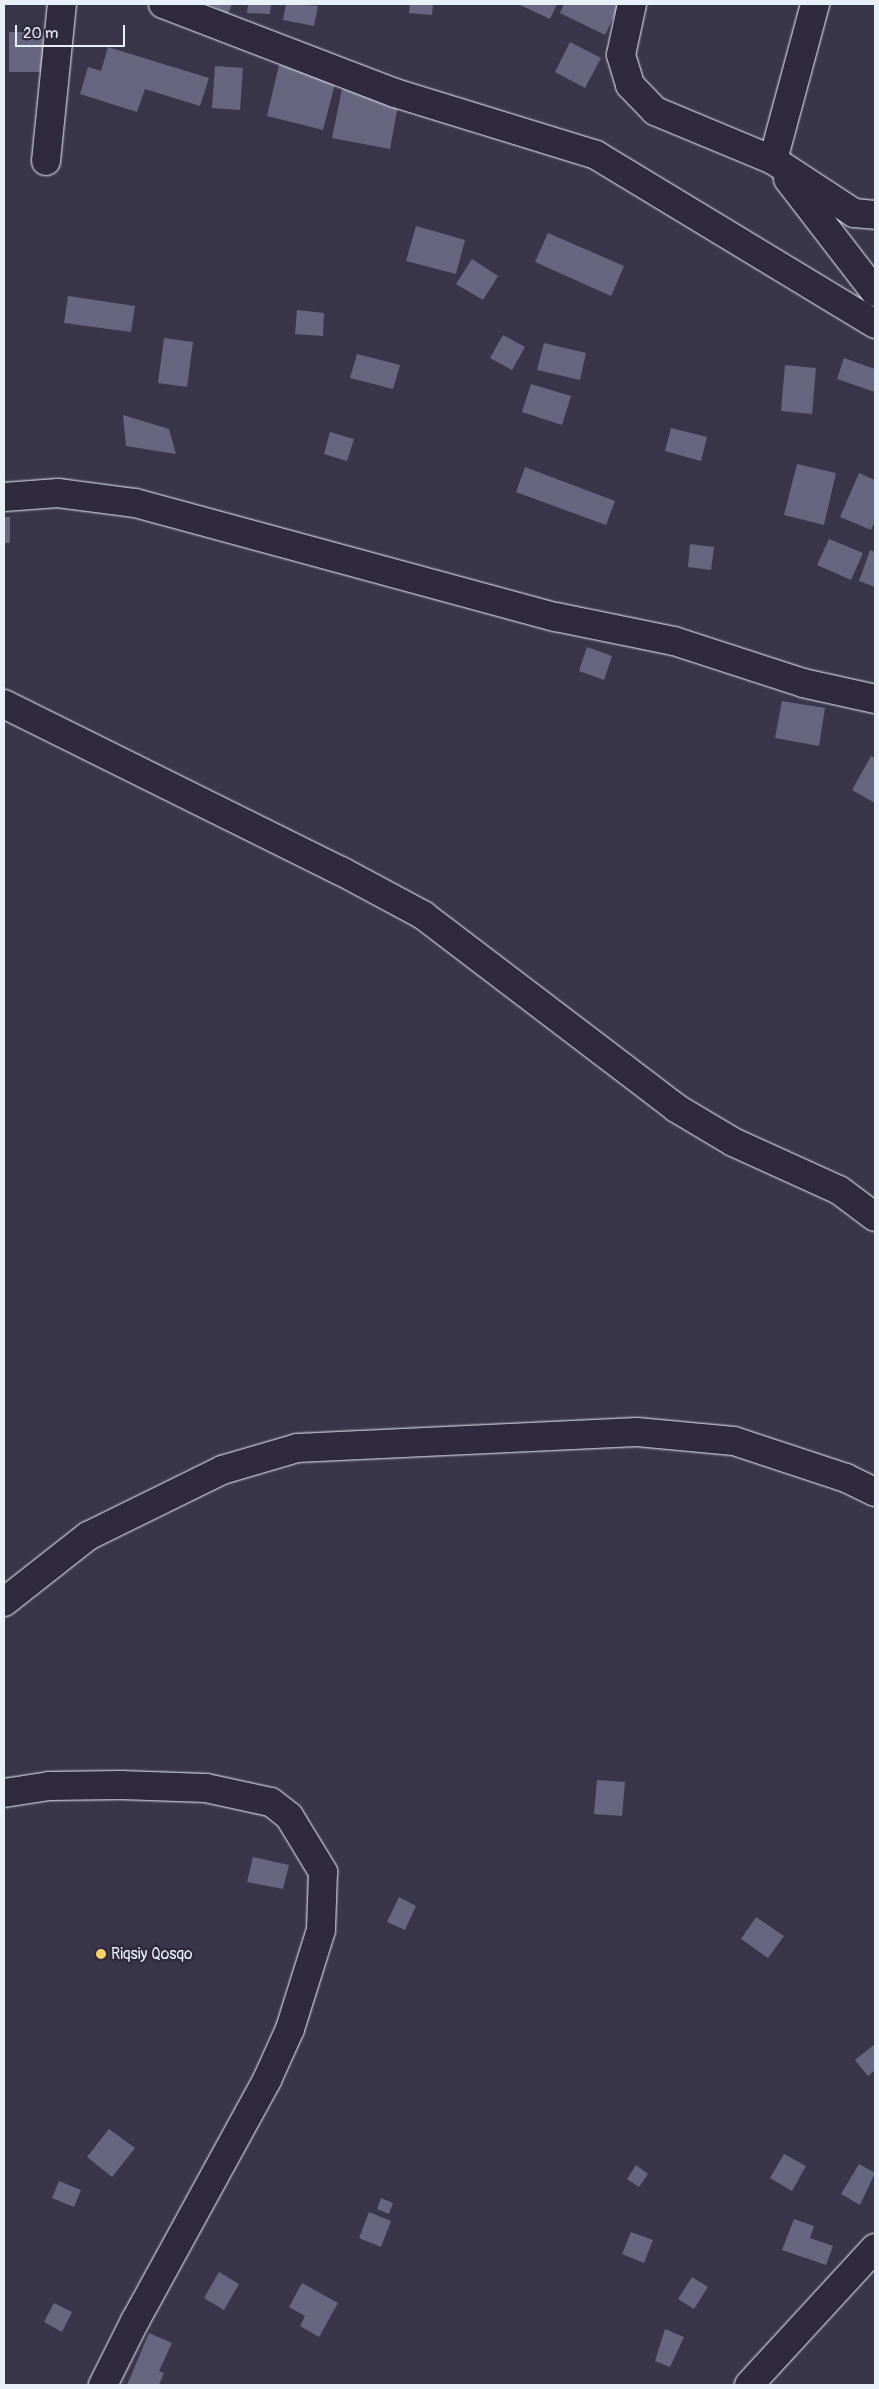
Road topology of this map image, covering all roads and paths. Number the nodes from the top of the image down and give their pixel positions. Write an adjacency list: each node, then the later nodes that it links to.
1 (62, 4): 6 (street)
2 (163, 4): 9 (street)
3 (632, 4): 5 (street)
4 (815, 4): 5 (street)
5 (773, 160): 7 (street); 8 (street)
6 (46, 162)
7 (875, 215)
8 (875, 292)
9 (875, 324)
10 (4, 497): 11 (street)
11 (875, 699)
12 (4, 704): 13 (street)
13 (875, 1217)
14 (875, 1492): 15 (street)
15 (4, 1602)
16 (4, 1793): 18 (street)
17 (875, 2248): 19 (street)
18 (103, 2385)
19 (749, 2385)

